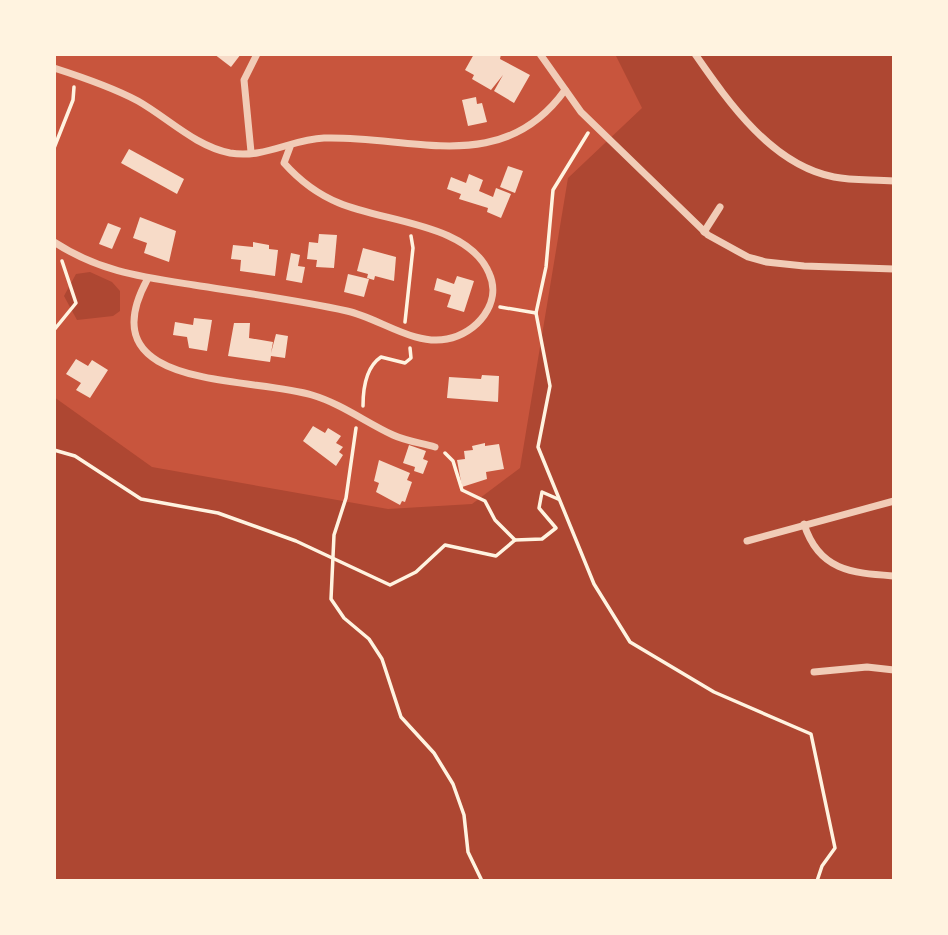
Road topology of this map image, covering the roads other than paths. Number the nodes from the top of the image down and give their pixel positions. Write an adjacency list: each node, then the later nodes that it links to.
1 (257, 54): 7 (street)
2 (540, 54): 5 (street)
3 (695, 54): 8 (street)
4 (54, 68): 7 (street)
5 (565, 90): 6 (street); 10 (street)
6 (290, 147): 7 (street); 13 (street)
7 (251, 152)
8 (894, 181)
9 (720, 207): 10 (street)
10 (705, 232): 12 (street)
11 (55, 243): 13 (street)
12 (894, 269)
13 (147, 280): 14 (street)
14 (435, 447)
15 (894, 501): 16 (street)
16 (804, 524): 17 (street); 18 (street)
17 (747, 541)
18 (894, 576)
19 (894, 670): 20 (street)
20 (814, 672)

